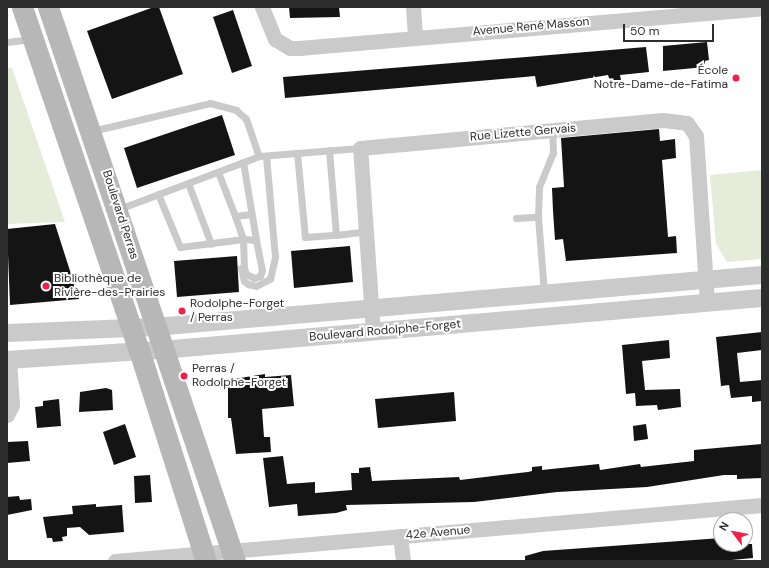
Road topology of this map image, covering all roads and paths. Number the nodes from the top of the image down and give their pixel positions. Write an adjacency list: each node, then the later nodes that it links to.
1 (22, 7): 7 (main road)
2 (48, 7): 10 (main road, Boulevard Perras)
3 (262, 7): 6 (street, Avenue René Masson)
4 (413, 7): 6 (street)
5 (762, 8): 6 (street, Avenue René Masson)
6 (415, 37)
7 (32, 39): 8 (lane); 11 (main road)
8 (7, 42)
9 (552, 130): 12 (street, Rue Lizette Gervais); 23 (lane); 32 (street, Rue Lizette Gervais)
10 (92, 131): 11 (main road); 15 (lane); 20 (main road, Boulevard Perras)
11 (67, 142): 38 (main road)
12 (360, 148): 13 (lane); 25 (street)
13 (329, 150): 14 (lane); 26 (lane)
14 (297, 153): 15 (lane); 26 (lane)
15 (262, 156): 16 (lane); 30 (lane)
16 (243, 162): 17 (lane); 21 (lane)
17 (218, 172): 18 (lane); 22 (lane)
18 (188, 183): 19 (lane); 29 (lane)
19 (158, 194): 20 (lane); 29 (lane)
20 (118, 209): 37 (main road, Boulevard Perras)
21 (251, 214): 22 (lane); 28 (lane)
22 (235, 216): 27 (lane)
23 (538, 217): 24 (lane); 33 (lane)
24 (516, 218)
25 (367, 231): 26 (lane); 36 (street)
26 (336, 234)
27 (243, 239): 28 (lane); 29 (lane); 30 (lane)
28 (256, 240): 30 (lane)
29 (211, 244)
30 (241, 247)
31 (762, 275): 32 (street, Boulevard Rodolphe-Forget)
32 (705, 280): 33 (street, Boulevard Rodolphe-Forget); 35 (street, Rue Lizette Gervais)
33 (544, 293): 36 (street, Boulevard Rodolphe-Forget)
34 (762, 298): 35 (street, Boulevard Rodolphe-Forget)
35 (707, 303): 39 (street, Boulevard Rodolphe-Forget)
36 (372, 307): 37 (street, Boulevard Rodolphe-Forget); 39 (street)
37 (155, 327): 38 (street, Boulevard Rodolphe-Forget); 41 (main road, Boulevard Perras)
38 (131, 328): 40 (street, Boulevard Rodolphe-Forget); 42 (main road)
39 (374, 332): 41 (street, Boulevard Rodolphe-Forget)
40 (7, 333)
41 (163, 349): 42 (street, Boulevard Rodolphe-Forget); 47 (main road, Boulevard Perras)
42 (139, 350): 43 (street, Boulevard Rodolphe-Forget); 48 (main road)
43 (8, 360): 44 (street)
44 (7, 415)
45 (762, 505): 46 (street, 42e Avenue)
46 (400, 536): 47 (street, 42e Avenue); 50 (street)
47 (234, 556): 48 (street, 42e Avenue)
48 (205, 557): 49 (street, 42e Avenue)
49 (115, 561)
50 (403, 561)

